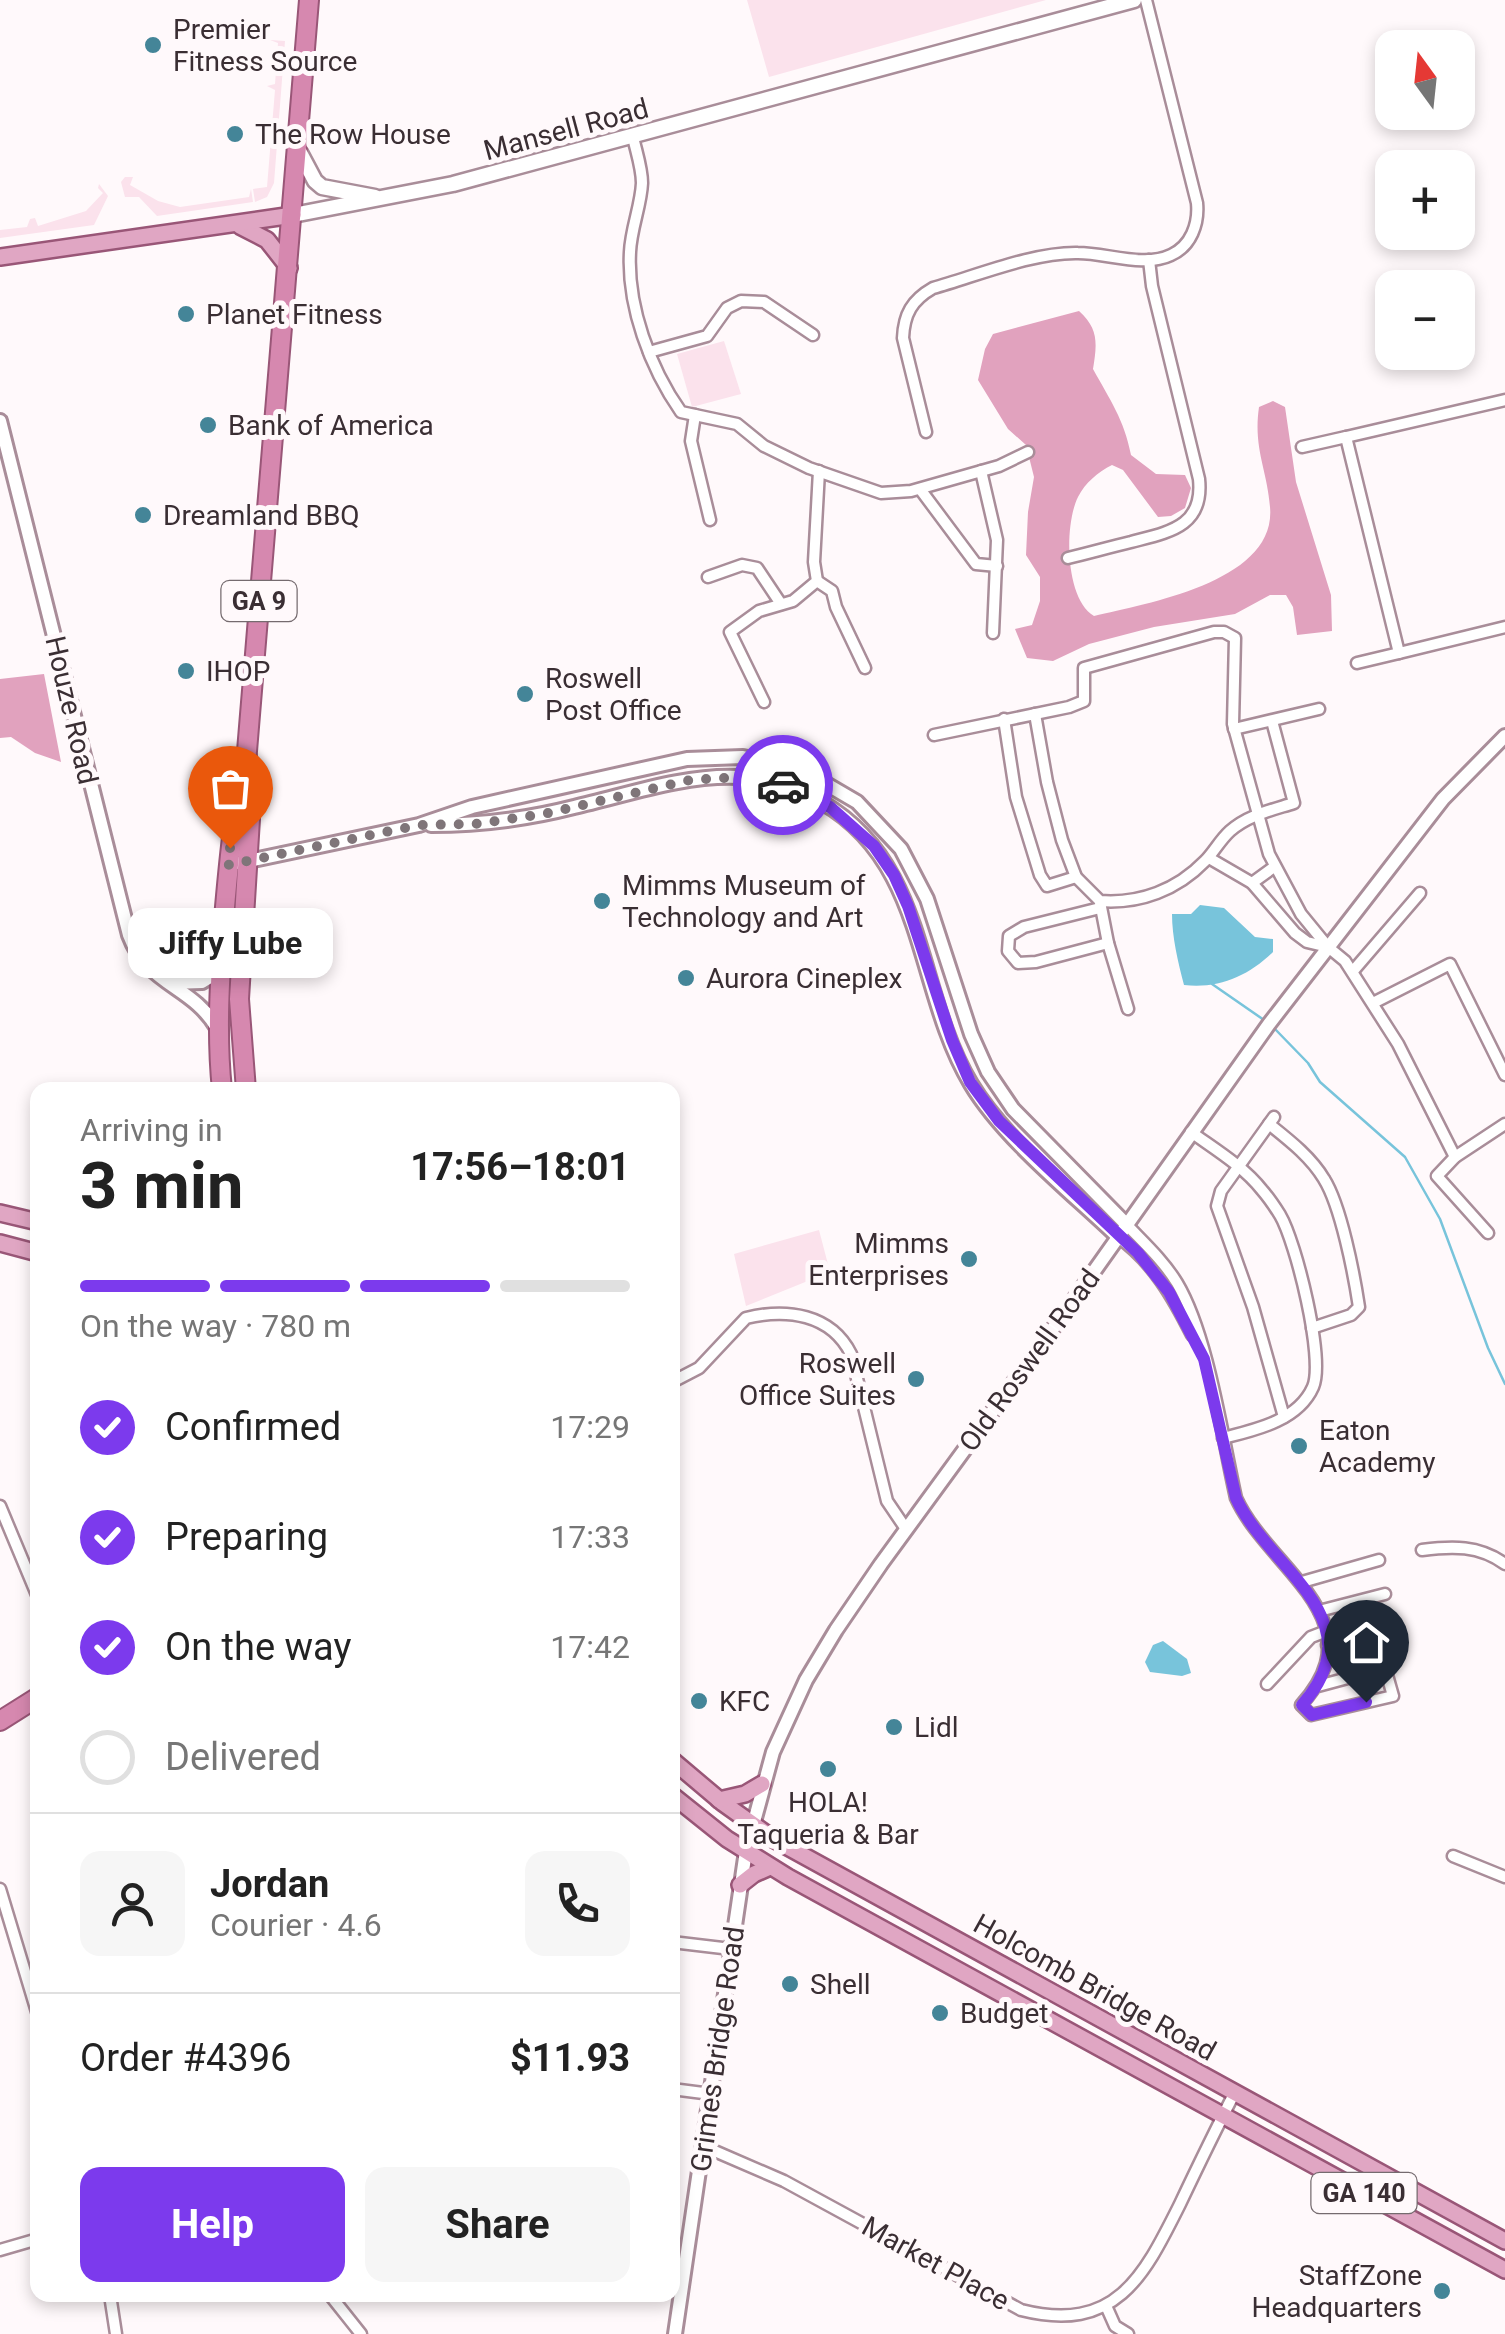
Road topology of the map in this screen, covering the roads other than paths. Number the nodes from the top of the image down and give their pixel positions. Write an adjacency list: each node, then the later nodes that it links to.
1 (309, 0): 5 (highway, GA 9)
2 (1134, 0): 4 (main road, Mansell Road)
3 (1146, 0): 10 (street)
4 (633, 137): 6 (main road, Mansell Road); 13 (street)
5 (298, 149): 6 (main road); 7 (highway, GA 9)
6 (386, 199): 7 (main road, Mansell Road)
7 (292, 215): 8 (main road, Mansell Road); 11 (highway, GA 9)
8 (231, 224): 9 (main road, Mansell Road); 11 (main road)
9 (4, 255)
10 (1150, 260): 17 (street); 25 (street)
11 (289, 268): 46 (highway, GA 9)
12 (813, 336): 13 (street)
13 (649, 352): 15 (street)
14 (1505, 400): 18 (street)
15 (694, 416): 22 (street); 24 (street)
16 (0, 421): 56 (street, Houze Road)
17 (926, 432)
18 (1346, 437): 19 (street); 32 (street)
19 (1302, 447)
20 (1028, 452): 21 (street)
21 (981, 471): 23 (street); 26 (street)
22 (818, 472): 23 (street); 28 (street)
23 (920, 488): 26 (street)
24 (710, 520)
25 (1068, 558)
26 (996, 566): 31 (street)
27 (708, 577): 29 (street)
28 (816, 581): 29 (street); 34 (street)
29 (781, 604): 35 (street)
30 (1505, 627): 32 (street)
31 (993, 633)
32 (1399, 653): 33 (street)
33 (1357, 663)
34 (865, 668)
35 (764, 702)
36 (1319, 709): 39 (street)
37 (1035, 714): 38 (street); 40 (street); 48 (street)
38 (1004, 719): 41 (street); 48 (street)
39 (1272, 721): 40 (street); 43 (street)
40 (1234, 729): 43 (street)
41 (934, 735)
42 (1505, 736): 53 (street, Old Roswell Road)
43 (1258, 814): 45 (street); 47 (street)
44 (419, 825): 46 (street); 69 (street); 71 (street)
45 (1209, 858): 49 (street); 51 (street)
46 (237, 864): 54 (highway, GA 9); 62 (highway, GA 9)
47 (1274, 867): 49 (street); 53 (street)
48 (1076, 877): 51 (street)
49 (1252, 884): 53 (street)
50 (1420, 893): 55 (street)
51 (1100, 905): 52 (street); 52 (street)
52 (1108, 943): 58 (street)
53 (1328, 948): 55 (street); 64 (street, Old Roswell Road)
54 (220, 971): 56 (street); 59 (highway, GA 9)
55 (1353, 972): 57 (street)
56 (170, 983): 59 (street, Houze Road)
57 (1374, 1003): 60 (street); 65 (street)
58 (1128, 1009)
59 (217, 1028): 61 (highway, GA 9)
60 (1505, 1075)
61 (221, 1082)
62 (246, 1082)
63 (1504, 1126): 65 (street)
64 (1191, 1132): 66 (street); 69 (street, Old Roswell Road)
65 (1456, 1157): 70 (street)
66 (1238, 1166): 74 (street); 74 (street); 77 (street)
67 (0, 1213): 68 (main road)
68 (30, 1220)
69 (1126, 1224): 71 (street, Old Roswell Road); 75 (street)
70 (1488, 1233)
71 (1118, 1237): 75 (street); 80 (street, Old Roswell Road)
72 (0, 1243): 73 (main road)
73 (30, 1251)
74 (1312, 1328): 77 (street)
75 (1204, 1359): 78 (street)
76 (680, 1378): 80 (street)
77 (1284, 1417): 78 (street)
78 (1222, 1438): 85 (street)
79 (0, 1506): 84 (street)
80 (906, 1529): 96 (street, Old Roswell Road)
81 (1422, 1550): 83 (street)
82 (1379, 1560): 85 (street)
83 (1505, 1564)
84 (30, 1579)
85 (1302, 1582): 87 (street)
86 (1385, 1594): 87 (street)
87 (1319, 1611): 88 (street)
88 (1324, 1632): 90 (street); 91 (street)
89 (1356, 1638): 90 (street)
90 (1328, 1645): 92 (street)
91 (1267, 1684)
92 (1318, 1686): 92 (street)
93 (30, 1702): 94 (highway)
94 (0, 1721)
95 (680, 1767): 97 (main road, Holcomb Bridge Road / GA 140)
96 (762, 1784): 97 (main road); 99 (street, Old Roswell Road)
97 (719, 1800): 99 (main road, Holcomb Bridge Road / GA 140)
98 (680, 1801): 100 (main road, Holcomb Bridge Road / GA 140)
99 (752, 1824): 100 (street, Grimes Bridge Road); 110 (main road, Holcomb Bridge Road / GA 140)
100 (746, 1852): 102 (main road, Holcomb Bridge Road / GA 140); 104 (street, Grimes Bridge Road)
101 (1453, 1856): 103 (street)
102 (770, 1866): 104 (main road); 112 (main road, Holcomb Bridge Road / GA 140)
103 (1505, 1877)
104 (740, 1885): 107 (street, Grimes Bridge Road)
105 (1, 1897): 108 (street)
106 (680, 1943): 107 (street)
107 (731, 1949): 111 (street, Grimes Bridge Road)
108 (30, 1989)
109 (680, 2090): 111 (street)
110 (1235, 2092): 112 (street); 114 (main road, Holcomb Bridge Road / GA 140)
111 (711, 2094): 113 (street, Grimes Bridge Road)
112 (1223, 2116): 117 (main road, Holcomb Bridge Road / GA 140); 122 (street)
113 (704, 2146): 121 (street, Grimes Bridge Road); 122 (street, Market Place)
114 (1505, 2240)
115 (30, 2241): 116 (street)
116 (0, 2250)
117 (1505, 2270)
118 (111, 2302): 123 (street)
119 (336, 2302): 124 (street)
120 (680, 2302): 125 (street, Grimes Bridge Road)
121 (680, 2302)
122 (1107, 2308): 126 (street)
123 (116, 2334)
124 (361, 2334)
125 (675, 2334)
126 (1128, 2334)

